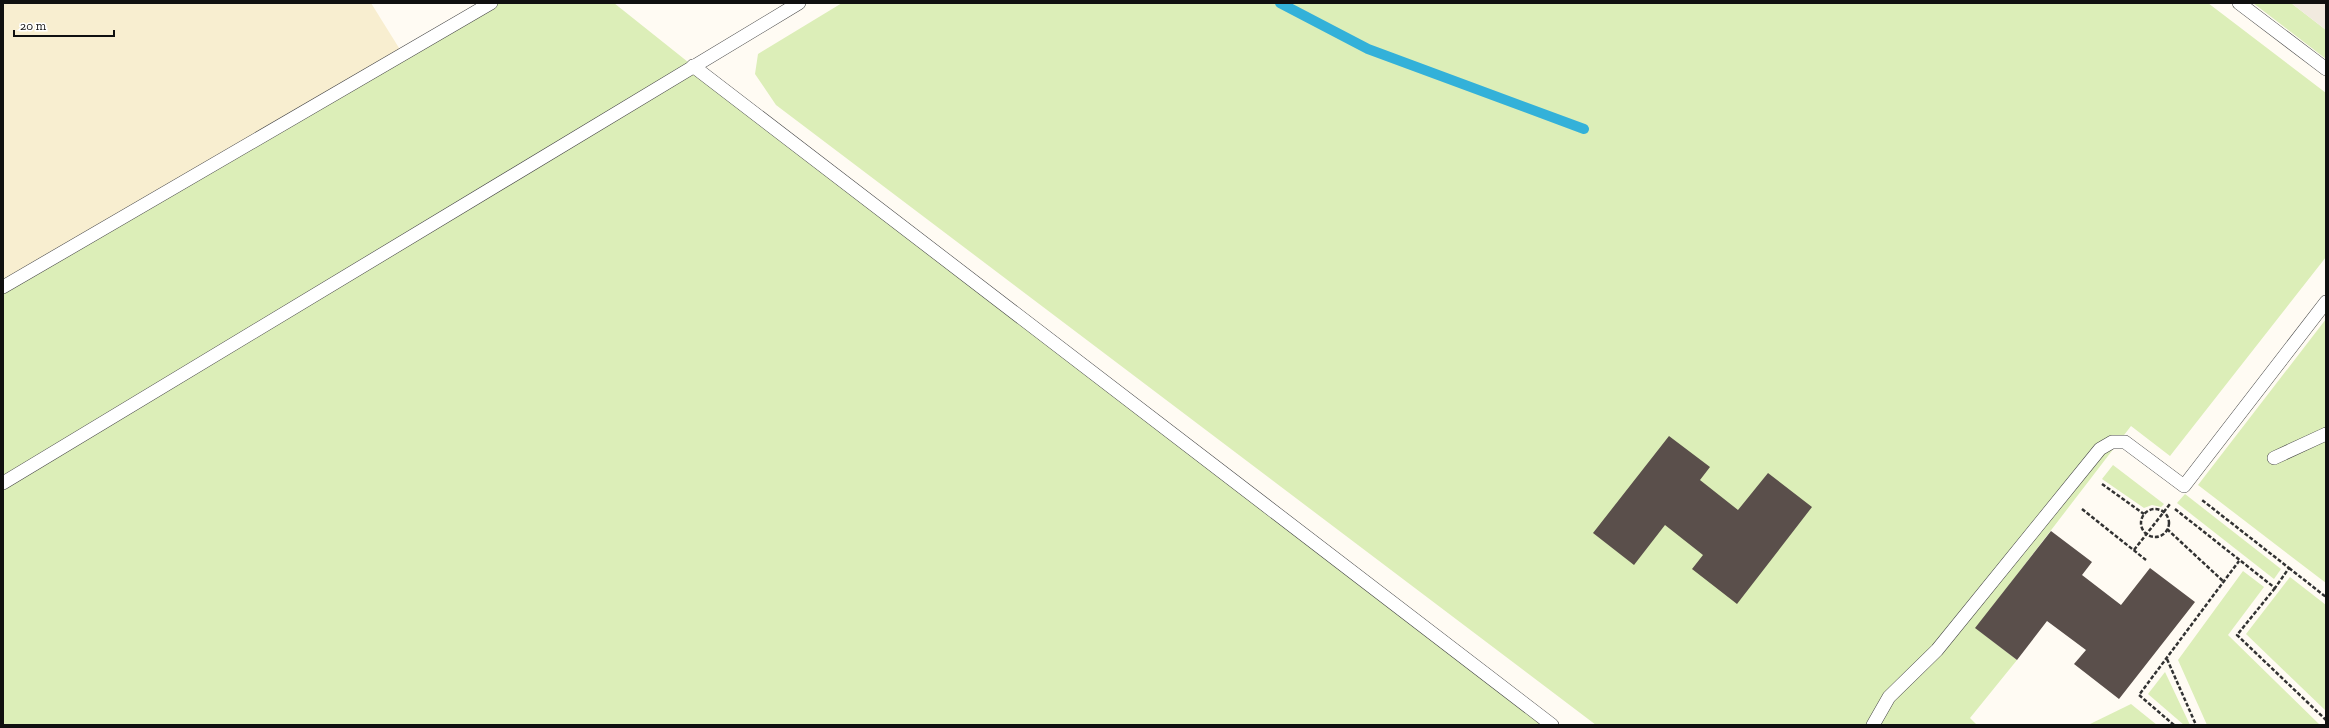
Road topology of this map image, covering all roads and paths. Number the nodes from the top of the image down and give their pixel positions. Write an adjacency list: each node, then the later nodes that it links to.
1 (491, 3): 6 (lane)
2 (799, 3): 4 (lane)
3 (2239, 3): 5 (lane)
4 (693, 66): 11 (lane); 29 (lane)
5 (2326, 69)
6 (3, 287)
7 (2326, 302): 12 (lane)
8 (2326, 434): 9 (lane)
9 (2274, 458)
10 (2082, 470): 12 (lane); 17 (path); 30 (lane)
11 (3, 482)
12 (2184, 486): 14 (path); 23 (path)
13 (2164, 500): 14 (path)
14 (2170, 504): 16 (path); 22 (path)
15 (2082, 509): 20 (path)
16 (2164, 512): 17 (path); 18 (path); 19 (path)
17 (2144, 514): 19 (path)
18 (2168, 529): 19 (path); 24 (path)
19 (2147, 534): 20 (path)
20 (2134, 550): 21 (path)
21 (2146, 560)
22 (2239, 561): 24 (path); 25 (path)
23 (2289, 568): 25 (path); 26 (path)
24 (2224, 582): 27 (path)
25 (2275, 588): 28 (path)
26 (2326, 597)
27 (2167, 659): 31 (path); 32 (path)
28 (2326, 720)
29 (1552, 725)
30 (1873, 725)
31 (2174, 725)
32 (2196, 725)

